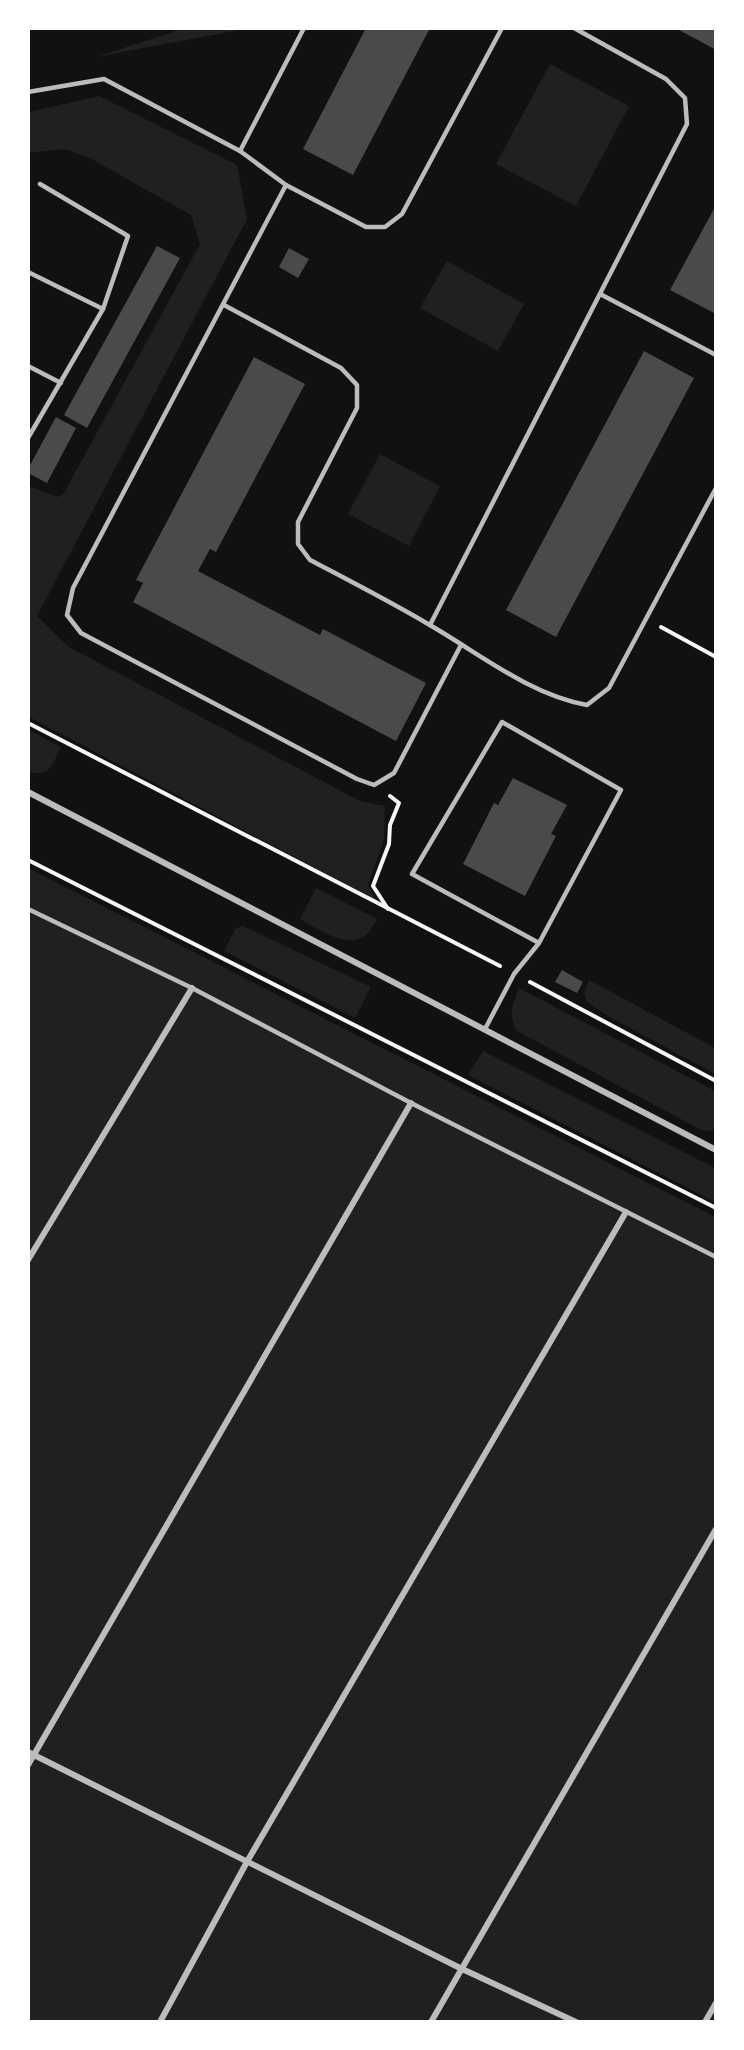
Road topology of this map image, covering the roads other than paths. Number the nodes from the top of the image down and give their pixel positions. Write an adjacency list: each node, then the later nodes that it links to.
1 (304, 28): 5 (lane)
2 (502, 28): 7 (lane)
3 (574, 28): 9 (lane)
4 (28, 92): 5 (lane)
5 (240, 151): 7 (lane)
6 (40, 184): 11 (lane)
7 (286, 185): 10 (lane)
8 (28, 272): 11 (lane)
9 (602, 295): 12 (lane); 17 (lane)
10 (224, 305): 17 (lane); 18 (lane)
11 (103, 309): 14 (lane)
12 (716, 355)
13 (28, 366): 14 (lane)
14 (61, 383): 15 (lane)
15 (28, 438)
16 (716, 488): 18 (lane)
17 (430, 625): 18 (lane)
18 (461, 645)
19 (28, 792): 23 (street)
20 (28, 909): 22 (lane)
21 (539, 943): 21 (lane); 23 (lane)
22 (192, 988): 24 (lane); 28 (street)
23 (485, 1029): 25 (street)
24 (411, 1103): 26 (lane); 30 (street)
25 (716, 1150)
26 (626, 1212): 27 (lane); 32 (street)
27 (716, 1257)
28 (28, 1260)
29 (716, 1529): 33 (street)
30 (31, 1754): 31 (street); 32 (street)
31 (28, 1765)
32 (248, 1860): 33 (street); 35 (street)
33 (460, 1968): 36 (street); 37 (street)
34 (716, 2003): 38 (street)
35 (160, 2022)
36 (431, 2022)
37 (576, 2022)
38 (705, 2022)

